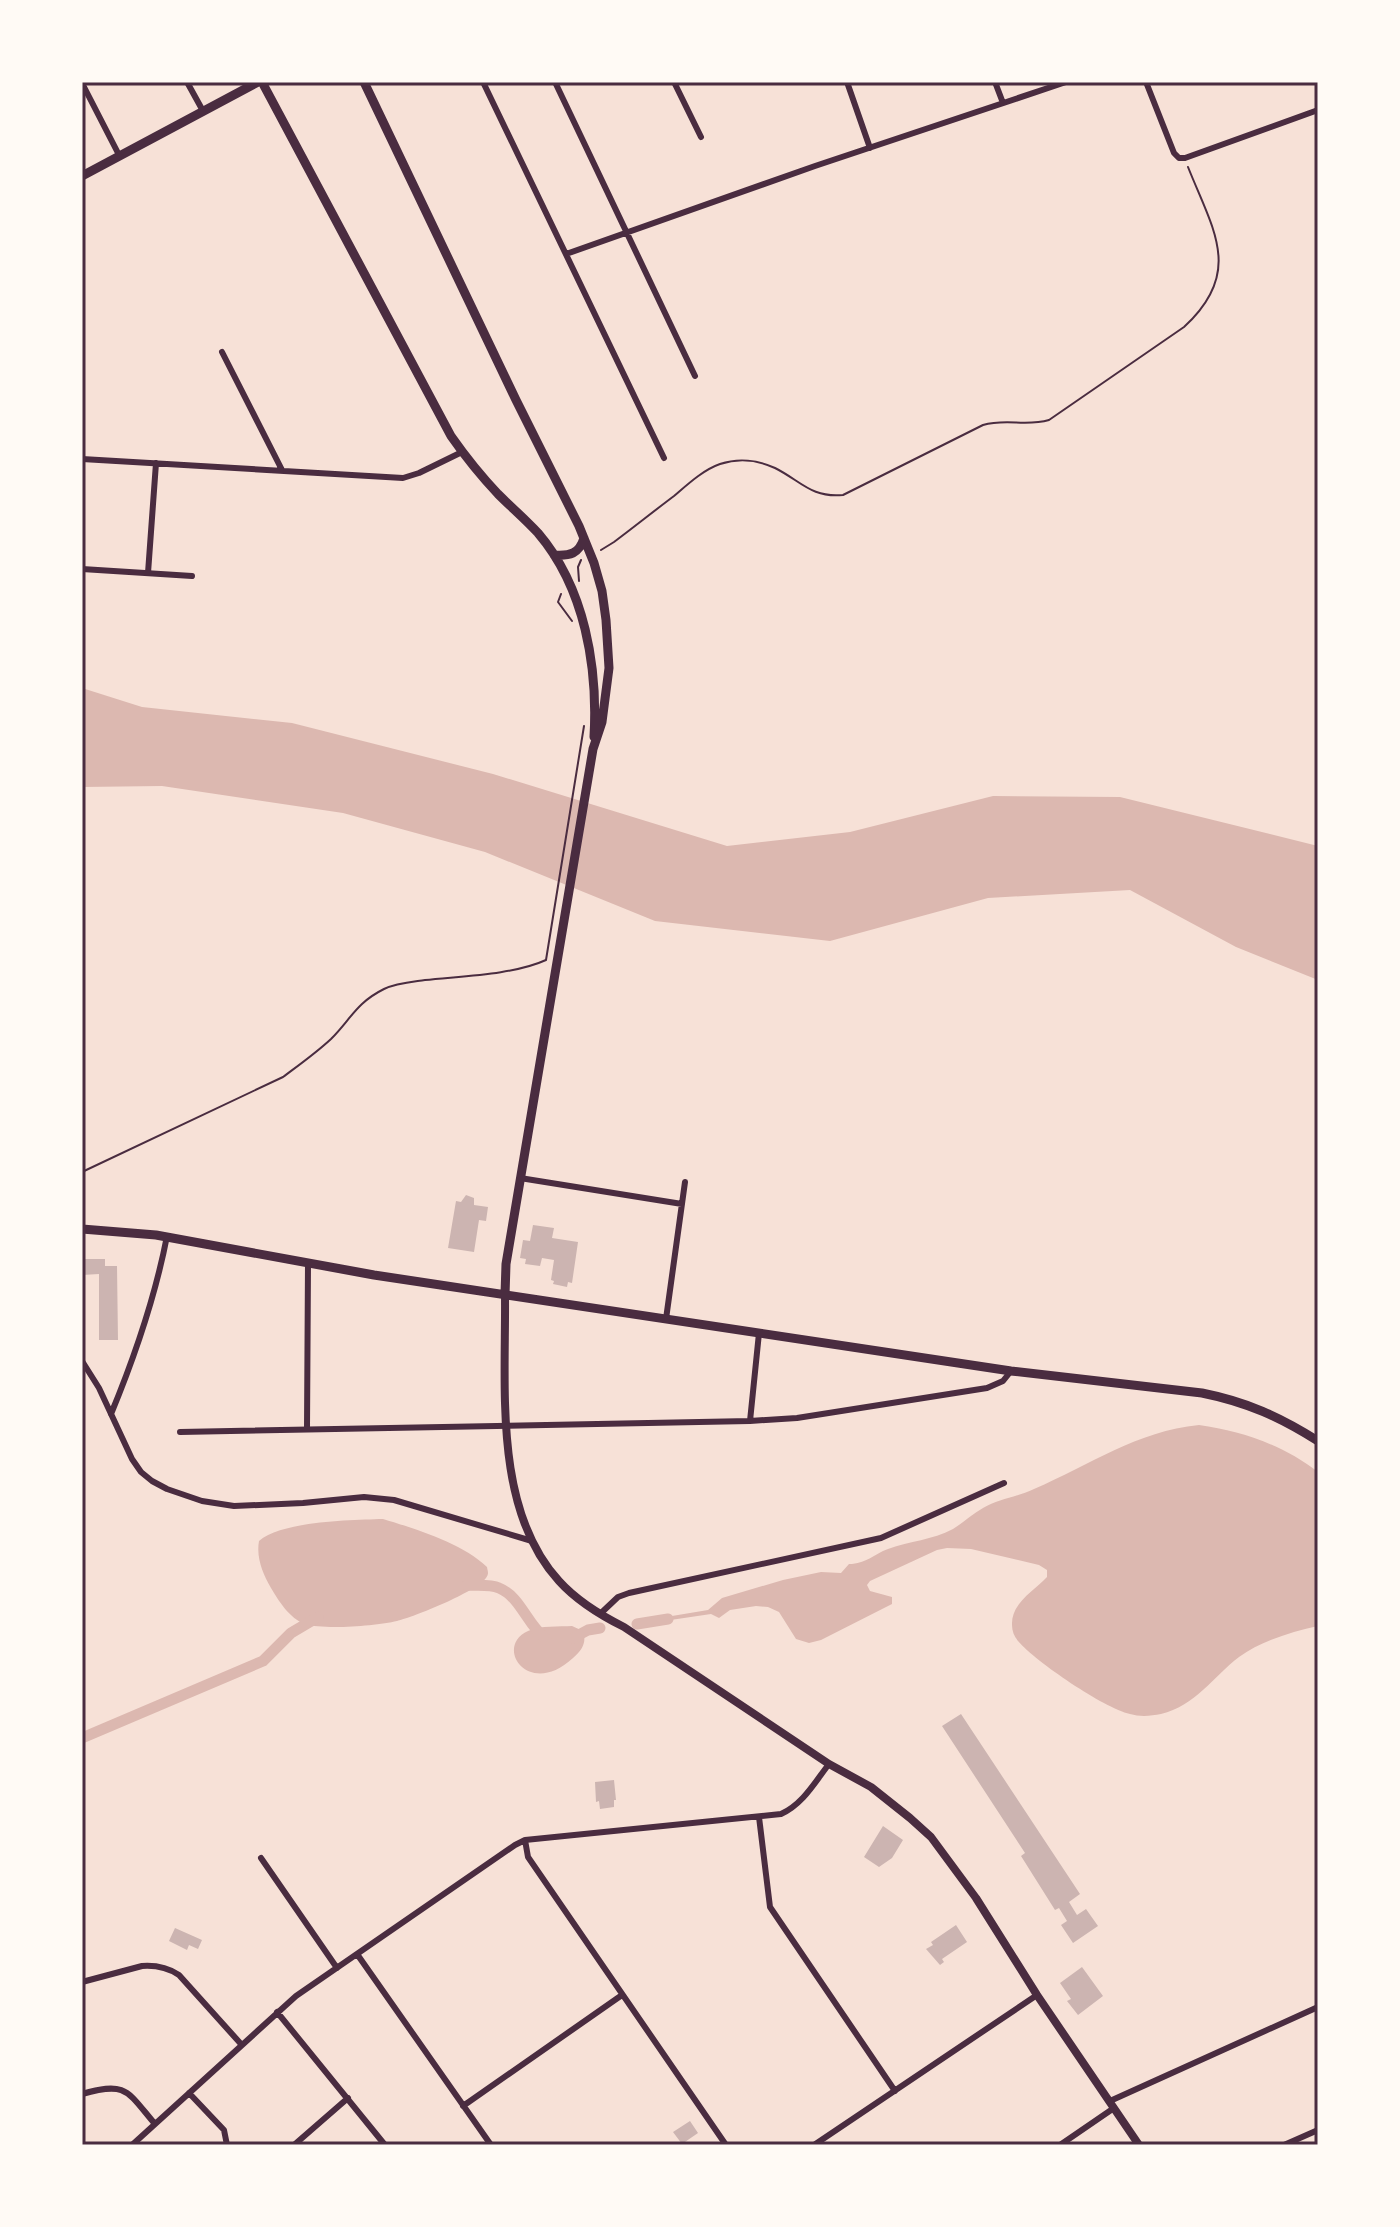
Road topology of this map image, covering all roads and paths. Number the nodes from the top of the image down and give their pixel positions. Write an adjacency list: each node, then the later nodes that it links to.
1 (187, 82): 14 (street)
2 (260, 82): 14 (main road); 24 (main road)
3 (364, 82): 29 (main road)
4 (483, 82): 21 (street)
5 (555, 82): 20 (street)
6 (674, 82): 15 (street)
7 (847, 82): 16 (street)
8 (995, 82): 12 (street)
9 (1066, 82): 12 (street)
10 (1146, 82): 18 (street)
11 (83, 85): 17 (street)
12 (1003, 103): 16 (street)
13 (1318, 110): 18 (street)
14 (203, 111): 17 (main road)
15 (701, 137)
16 (870, 148): 20 (street)
17 (119, 155): 19 (main road)
18 (1185, 158): 31 (path)
19 (82, 176)
20 (626, 233): 21 (street); 23 (street)
21 (566, 254): 25 (street)
22 (222, 352): 28 (street)
23 (695, 376)
24 (462, 452): 28 (street); 30 (main road)
25 (664, 458)
26 (82, 459): 27 (street)
27 (156, 463): 28 (street); 33 (street)
28 (282, 470)
29 (584, 538): 30 (main road); 31 (main road)
30 (554, 555): 35 (main road)
31 (591, 555): 35 (path); 38 (main road)
32 (82, 569): 33 (street)
33 (148, 573): 34 (street)
34 (192, 576)
35 (570, 587): 36 (path); 37 (main road)
36 (572, 621)
37 (587, 637): 38 (main road); 40 (main road)
38 (608, 644): 40 (main road)
39 (585, 719): 41 (path)
40 (593, 749): 42 (main road)
41 (82, 1172)
42 (520, 1178): 44 (street); 48 (main road)
43 (685, 1182): 44 (street)
44 (682, 1204): 49 (street)
45 (82, 1229): 46 (main road)
46 (167, 1236): 47 (main road); 53 (street)
47 (308, 1264): 48 (main road); 56 (street)
48 (505, 1295): 49 (main road); 55 (main road)
49 (666, 1319): 50 (main road)
50 (759, 1333): 52 (main road); 54 (street)
51 (82, 1361): 53 (street)
52 (1011, 1371): 54 (street); 58 (main road)
53 (111, 1414): 60 (street)
54 (750, 1421): 55 (street)
55 (507, 1426): 56 (street); 60 (main road)
56 (307, 1429): 57 (street)
57 (180, 1432)
58 (1318, 1441)
59 (1004, 1483): 61 (street)
60 (532, 1541): 61 (main road)
61 (600, 1614): 62 (main road)
62 (829, 1764): 63 (street); 70 (main road)
63 (759, 1817): 64 (street); 74 (street)
64 (525, 1840): 66 (street); 69 (street)
65 (261, 1858): 67 (street)
66 (357, 1954): 67 (street); 79 (street)
67 (337, 1968): 72 (street)
68 (82, 1982): 73 (street)
69 (622, 1995): 79 (street); 87 (street)
70 (1037, 1995): 74 (street); 78 (main road)
71 (1318, 2007): 78 (street)
72 (277, 2012): 73 (street); 77 (street)
73 (241, 2044): 75 (street)
74 (895, 2091): 88 (street)
75 (189, 2093): 80 (street); 83 (street)
76 (82, 2094): 80 (street)
77 (348, 2098): 84 (street); 85 (street)
78 (1112, 2105): 89 (street); 90 (main road)
79 (463, 2106): 86 (street)
80 (155, 2124): 82 (street)
81 (1318, 2130): 91 (street)
82 (132, 2145)
83 (227, 2145)
84 (294, 2145)
85 (385, 2145)
86 (491, 2145)
87 (726, 2145)
88 (814, 2145)
89 (1060, 2145)
90 (1139, 2145)
91 (1284, 2145)

